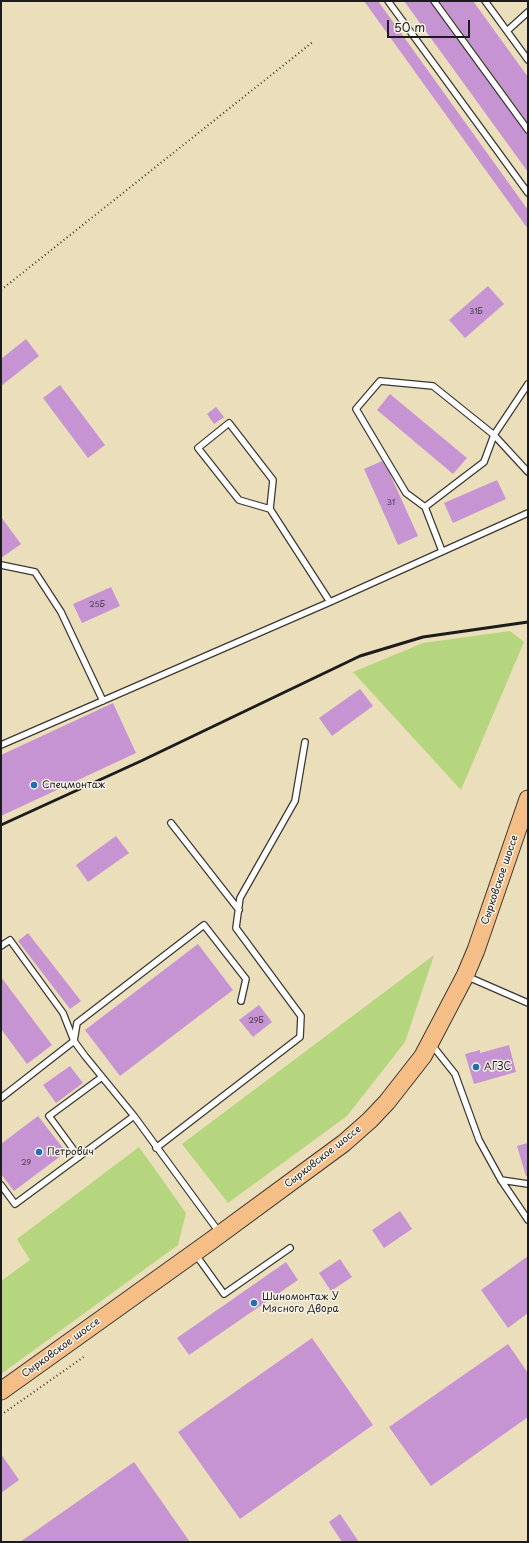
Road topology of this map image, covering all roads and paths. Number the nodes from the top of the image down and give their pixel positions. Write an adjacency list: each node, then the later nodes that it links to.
1 (388, 1): 9 (lane)
2 (434, 1): 8 (lane)
3 (485, 1): 5 (lane)
4 (528, 12): 5 (lane)
5 (507, 31): 7 (lane)
6 (314, 41): 10 (path)
7 (528, 60)
8 (528, 130)
9 (528, 193)
10 (1, 290)
11 (528, 384): 12 (lane)
12 (494, 435): 13 (lane); 14 (lane); 14 (lane)
13 (528, 472)
14 (425, 507): 17 (lane)
15 (270, 509): 15 (lane); 19 (lane)
16 (528, 513): 17 (lane)
17 (442, 551): 19 (lane)
18 (1, 565): 20 (lane)
19 (330, 602): 20 (lane)
20 (103, 701): 22 (lane)
21 (305, 742): 25 (lane)
22 (1, 745)
23 (528, 799): 27 (main road, Сырковское шоссе)
24 (171, 822): 25 (lane)
25 (238, 910): 35 (lane)
26 (1, 946): 30 (lane)
27 (465, 976): 29 (lane); 31 (main road, Сырковское шоссе)
28 (241, 1001): 30 (lane)
29 (528, 1003)
30 (74, 1041): 32 (lane); 33 (lane)
31 (430, 1044): 37 (lane); 41 (main road, Сырковское шоссе)
32 (102, 1077): 34 (lane); 36 (lane)
33 (1, 1098)
34 (134, 1116): 35 (lane); 36 (lane)
35 (156, 1148): 41 (lane)
36 (79, 1157): 39 (lane)
37 (501, 1180): 38 (lane); 40 (lane)
38 (528, 1184)
39 (1, 1186)
40 (528, 1220)
41 (221, 1234): 43 (main road, Сырковское шоссе)
42 (290, 1248): 43 (lane)
43 (194, 1253): 45 (main road, Сырковское шоссе)
44 (85, 1356): 46 (path)
45 (1, 1391)
46 (1, 1415)

